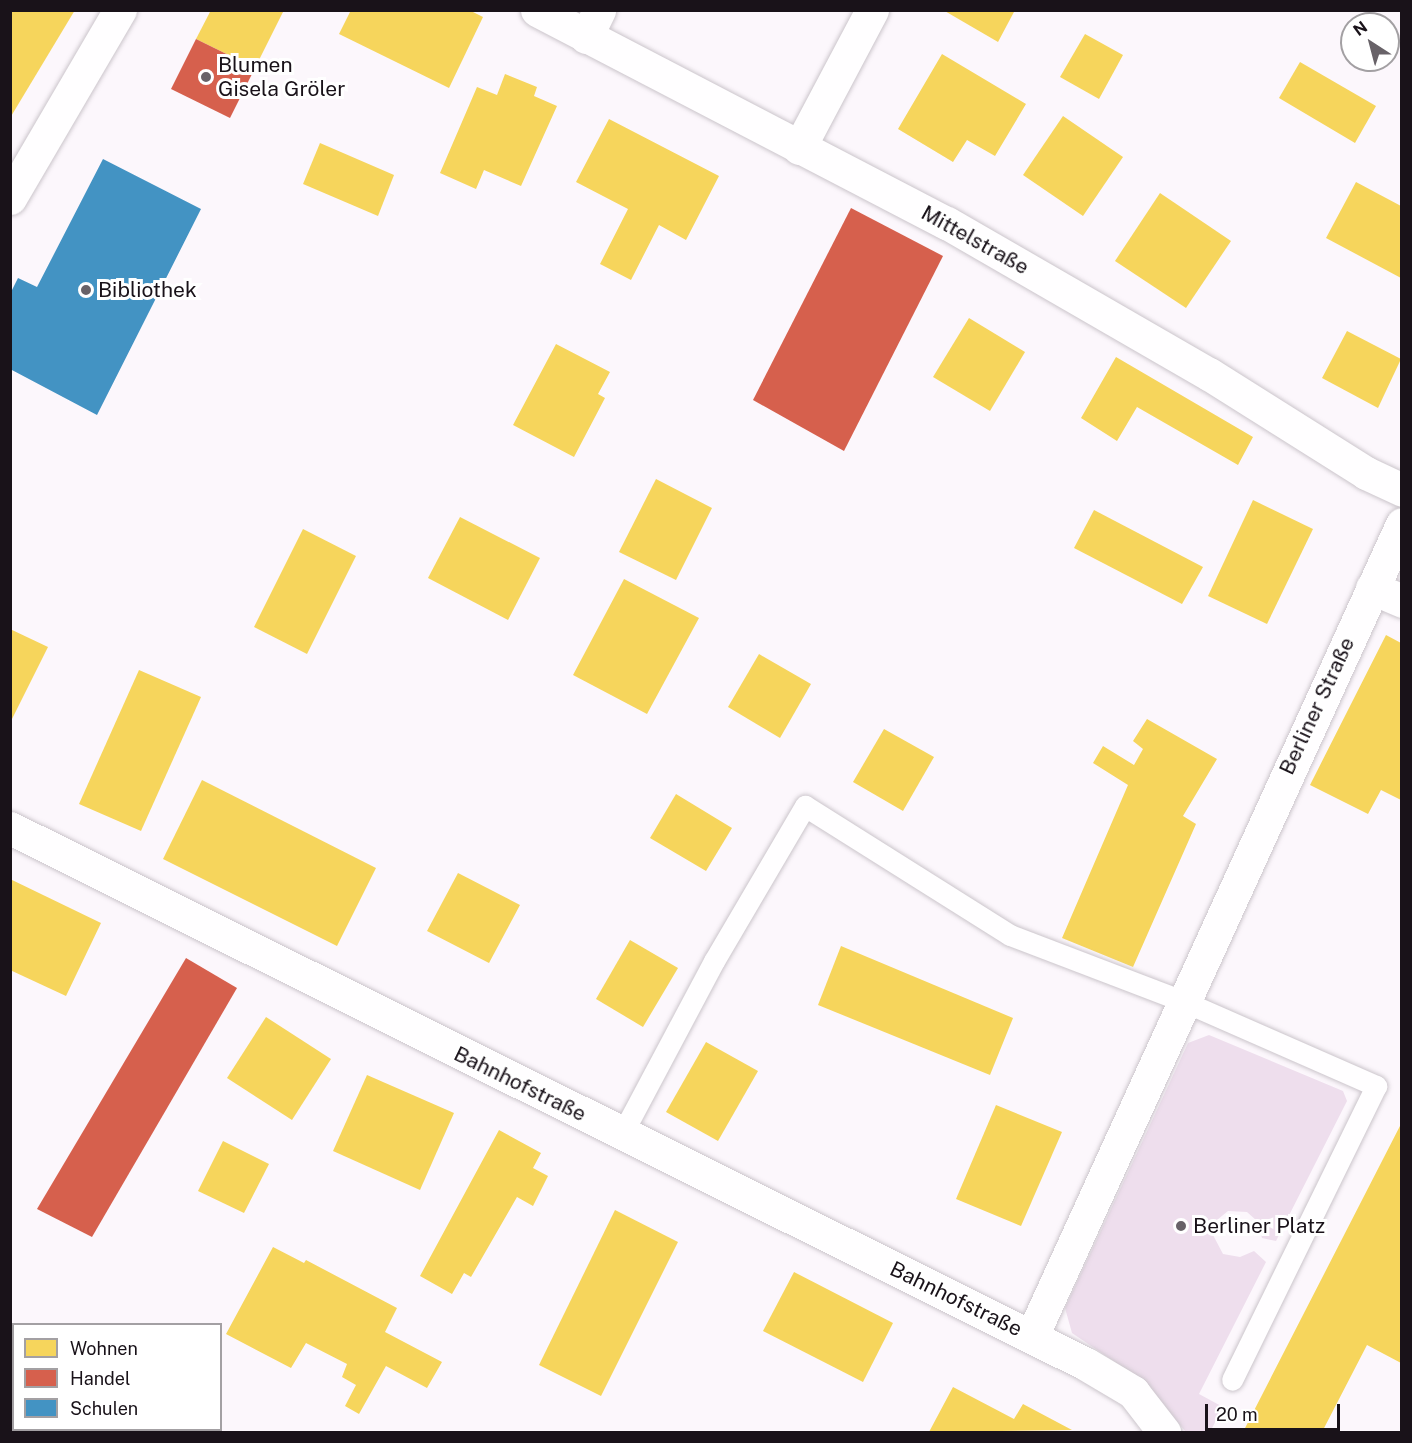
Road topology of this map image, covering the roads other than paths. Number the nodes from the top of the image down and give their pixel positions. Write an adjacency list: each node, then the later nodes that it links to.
1 (120, 10): 6 (street)
2 (537, 10): 4 (street, Mittelstraße)
3 (872, 10): 5 (street)
4 (593, 24): 5 (street, Mittelstraße)
5 (799, 148): 7 (street, Mittelstraße)
6 (10, 198)
7 (1401, 490)
8 (1401, 524): 9 (street, Berliner Straße)
9 (1372, 588): 10 (street); 12 (street, Berliner Straße)
10 (1401, 601)
11 (10, 828): 13 (street, Bahnhofstraße)
12 (1185, 1002): 13 (lane); 14 (street); 15 (lane)
13 (622, 1134): 14 (street, Bahnhofstraße)
14 (1032, 1336): 16 (street, Bahnhofstraße)
15 (1232, 1380)
16 (1164, 1432)

